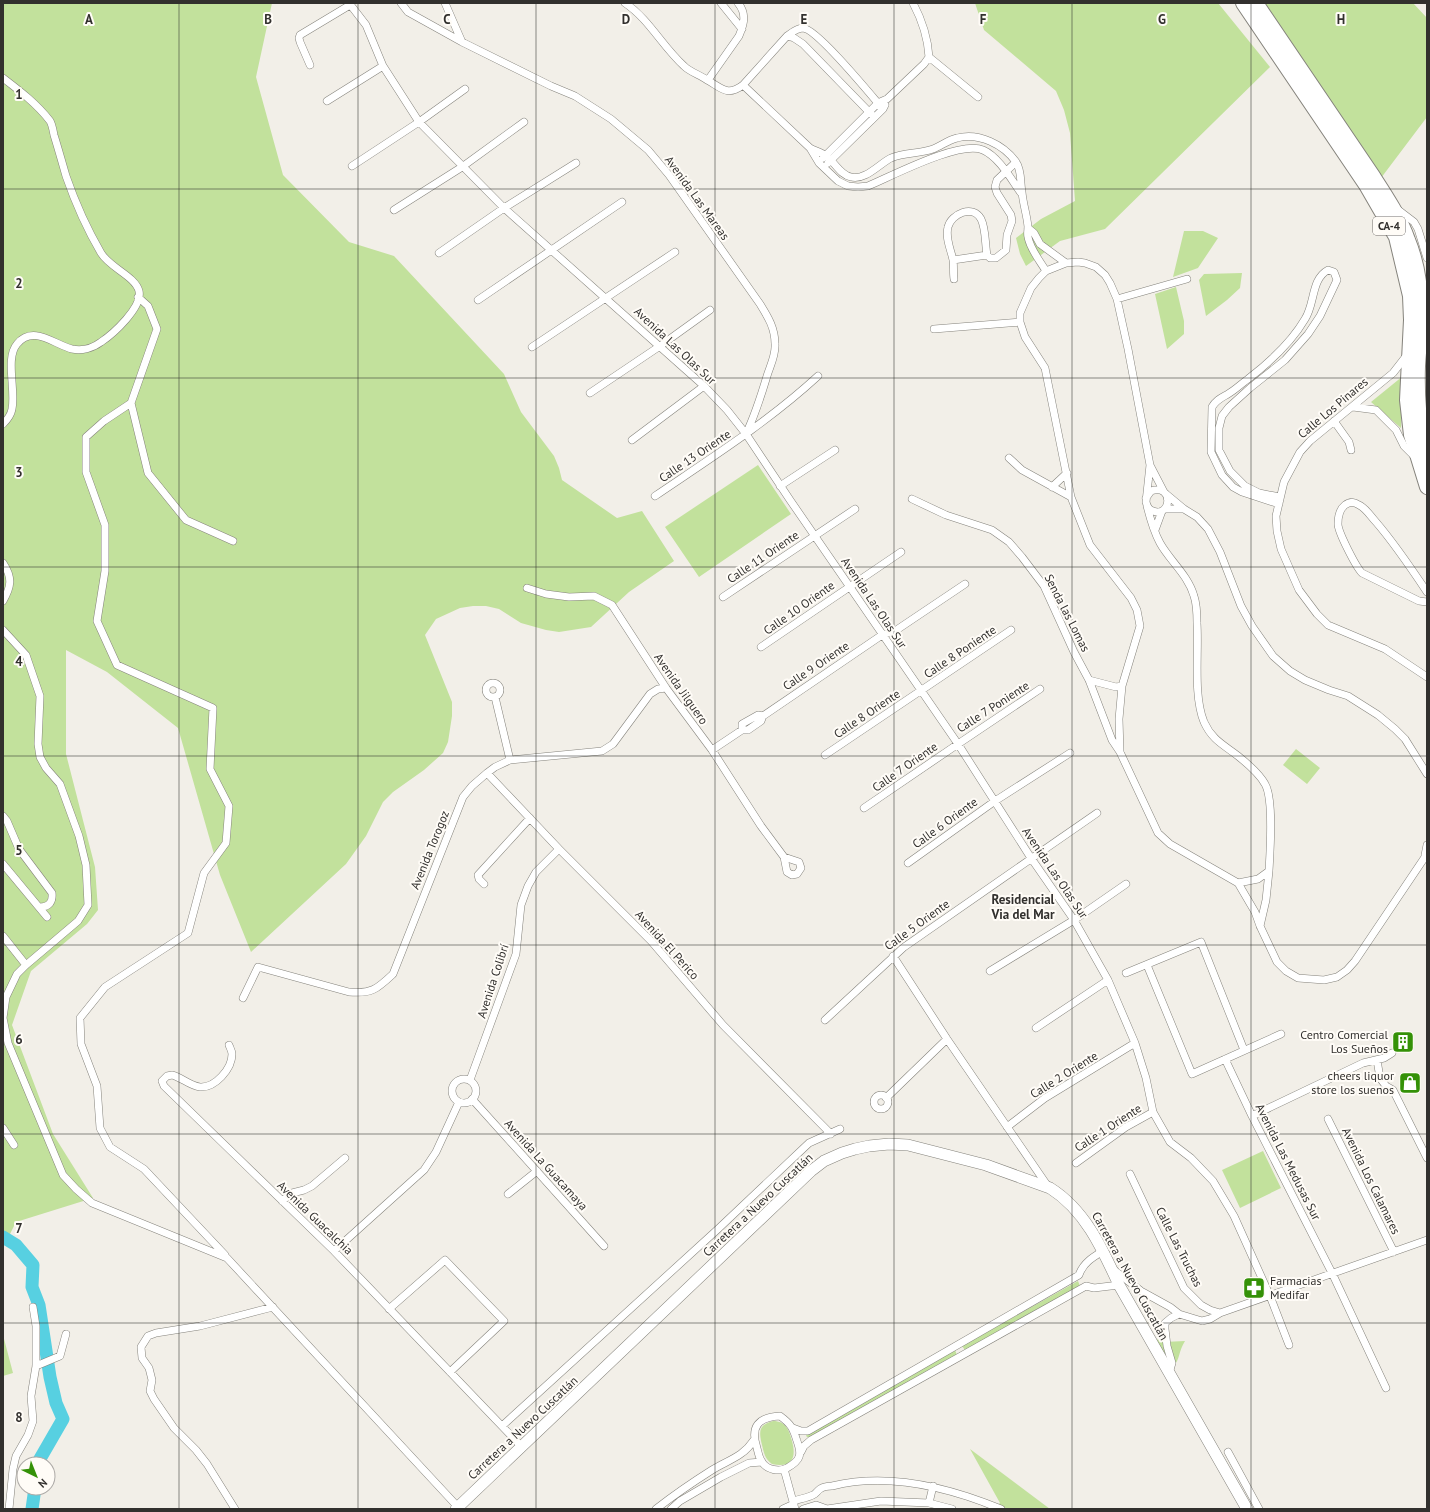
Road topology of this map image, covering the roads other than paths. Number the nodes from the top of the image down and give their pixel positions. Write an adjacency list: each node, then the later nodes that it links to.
1 (401, 3): 12 (street, Avenida Las Mareas)
2 (445, 3): 12 (street)
3 (625, 3): 17 (street)
4 (721, 3): 10 (street)
5 (738, 3): 10 (street)
6 (913, 3): 13 (street)
7 (1243, 3): 59 (highway, CA-4)
8 (1256, 3): 36 (highway, CA-4)
9 (350, 4): 14 (street); 15 (street, Avenida Las Olas Sur)
10 (742, 29): 17 (street)
11 (787, 36): 18 (street); 22 (street); 23 (street)
12 (462, 42): 68 (street, Avenida Las Mareas)
13 (929, 57): 20 (street); 22 (street)
14 (310, 66)
15 (383, 66): 21 (street); 24 (street, Avenida Las Olas Sur)
16 (3, 78): 50 (street)
17 (708, 80): 18 (street)
18 (743, 85): 26 (street)
19 (465, 89): 24 (street)
20 (978, 97)
21 (327, 101)
22 (880, 106): 23 (street)
23 (871, 115): 27 (street)
24 (419, 122): 31 (street); 32 (street, Avenida Las Olas Sur)
25 (524, 122): 32 (street)
26 (810, 148): 27 (street); 30 (street)
27 (828, 157): 28 (street); 30 (street)
28 (1016, 162): 33 (street); 34 (street)
29 (576, 163): 37 (street)
30 (821, 165): 33 (street)
31 (352, 166)
32 (462, 167): 37 (street, Avenida Las Olas Sur); 38 (street)
33 (1006, 172): 34 (street); 43 (street)
34 (1022, 193): 39 (street)
35 (622, 202): 40 (street)
36 (1392, 205): 44 (street); 60 (highway, CA-4)
37 (504, 208): 40 (street, Avenida Las Olas Sur); 42 (street)
38 (394, 210)
39 (1028, 228): 46 (street); 47 (street)
40 (552, 251): 51 (street, Avenida Las Olas Sur); 52 (street)
41 (675, 252): 51 (street)
42 (439, 253)
43 (987, 255): 45 (street); 45 (street)
44 (1427, 258)
45 (953, 260): 48 (street)
46 (1066, 262): 47 (street); 53 (street)
47 (1046, 271): 55 (street)
48 (954, 279)
49 (1187, 279): 53 (street)
50 (138, 296): 64 (street); 67 (street)
51 (606, 298): 57 (street, Avenida Las Olas Sur); 58 (street)
52 (478, 300)
53 (1117, 300): 74 (street)
54 (710, 310): 57 (street)
55 (1020, 322): 56 (street); 75 (street)
56 (934, 329)
57 (660, 346): 62 (street, Avenida Las Olas Sur); 63 (street)
58 (532, 347)
59 (1409, 352): 65 (street, Calle Los Pinares); 73 (highway, CA-4)
60 (1423, 368): 73 (highway, CA-4)
61 (818, 376): 68 (street, Calle 13 Oriente)
62 (704, 386): 68 (street, Avenida Las Olas Sur); 69 (street)
63 (590, 393)
64 (131, 403): 91 (street); 183 (street)
65 (1353, 407): 66 (street, Calle Los Pinares); 73 (street)
66 (1334, 421): 71 (street); 84 (street, Calle Los Pinares)
67 (3, 424)
68 (746, 434): 76 (street, Avenida Las Olas Sur); 80 (street, Calle 13 Oriente)
69 (632, 440)
70 (835, 450): 76 (street)
71 (1351, 450)
72 (1009, 458): 77 (street)
73 (1422, 458): 78 (highway, CA-4)
74 (1150, 465): 79 (street); 82 (street)
75 (1067, 474): 77 (street); 81 (street)
76 (780, 486): 90 (street, Avenida Las Olas Sur)
77 (1052, 487): 81 (street)
78 (1427, 487)
79 (1164, 492): 82 (street); 87 (street); 88 (street)
80 (655, 496)
81 (1071, 497): 107 (street)
82 (1146, 498): 85 (street)
83 (912, 499): 106 (street, Senda las Lomas)
84 (1279, 501): 84 (street); 105 (street, Calle Los Pinares)
85 (1147, 506): 88 (street); 89 (street)
86 (855, 509): 90 (street, Calle 11 Oriente)
87 (1184, 509): 88 (street); 119 (street)
88 (1164, 510): 89 (street)
89 (1155, 530): 132 (street)
90 (815, 536): 95 (street, Avenida Las Olas Sur); 98 (street, Calle 11 Oriente)
91 (233, 541)
92 (901, 552): 95 (street, Calle 10 Oriente)
93 (3, 563): 99 (street)
94 (965, 584): 103 (street, Calle 9 Oriente)
95 (850, 586): 103 (street, Avenida Las Olas Sur); 104 (street, Calle 10 Oriente)
96 (527, 588): 108 (street, Avenida Jilguero)
97 (1427, 592): 100 (street)
98 (723, 597)
99 (3, 601)
100 (1427, 602)
101 (3, 630): 142 (street)
102 (1011, 630): 110 (street, Calle 8 Poniente)
103 (882, 635): 110 (street, Avenida Las Olas Sur); 113 (street, Calle 9 Oriente)
104 (761, 647)
105 (1427, 677)
106 (1089, 680): 107 (street); 114 (street, Senda las Lomas)
107 (1122, 686): 114 (street)
108 (666, 688): 113 (street, Avenida Jilguero); 117 (street, Avenida Torogoz)
109 (1040, 689): 112 (street, Calle 7 Poniente)
110 (922, 691): 112 (street, Avenida Las Olas Sur); 116 (street, Calle 8 Oriente)
111 (495, 697): 117 (street)
112 (958, 744): 120 (street, Avenida Las Olas Sur); 121 (street, Calle 7 Oriente)
113 (712, 750): 128 (street, Avenida Jilguero)
114 (1120, 752): 133 (street, Senda las Lomas)
115 (1070, 753): 120 (street, Calle 6 Oriente)
116 (825, 755)
117 (510, 760): 118 (street, Avenida Torogoz)
118 (487, 773): 124 (street, Avenida El Perico); 147 (street, Avenida Torogoz)
119 (1427, 774)
120 (995, 801): 129 (street, Avenida Las Olas Sur); 130 (street, Calle 6 Oriente)
121 (864, 808)
122 (1097, 813): 129 (street, Calle 5 Oriente)
123 (3, 816): 136 (street)
124 (530, 818): 126 (street, Avenida El Perico); 134 (street)
125 (1427, 845): 127 (street)
126 (559, 849): 158 (street, Avenida Colibrí); 168 (street, Avenida El Perico)
127 (1426, 854): 139 (street)
128 (784, 857)
129 (1031, 858): 138 (street, Avenida Las Olas Sur); 141 (street, Calle 5 Oriente)
130 (908, 863)
131 (3, 864): 136 (street)
132 (1270, 871): 133 (street); 139 (street)
133 (1238, 883): 139 (street)
134 (484, 884)
135 (1126, 884): 138 (street)
136 (40, 907): 137 (street)
137 (47, 917)
138 (1074, 920): 144 (street); 146 (street, Avenida Las Olas Sur)
139 (1260, 926)
140 (3, 936): 142 (street)
141 (893, 956): 148 (street, Calle 5 Oriente); 151 (street)
142 (26, 965): 183 (street)
143 (1147, 965): 145 (street); 154 (street); 156 (street)
144 (990, 971)
145 (1126, 973)
146 (1108, 980): 149 (street); 152 (street, Avenida Las Olas Sur)
147 (243, 998)
148 (824, 1020)
149 (1036, 1028)
150 (1281, 1034): 154 (street)
151 (947, 1039): 159 (street); 165 (street)
152 (1135, 1043): 162 (street, Avenida Las Olas Sur); 165 (street, Calle 2 Oriente)
153 (229, 1045): 177 (street, Avenida Guacalchia)
154 (1244, 1050): 156 (street)
155 (1392, 1054): 157 (street)
156 (1225, 1059): 163 (street, Avenida Las Medusas Sur)
157 (1376, 1060): 163 (street); 171 (street)
158 (470, 1080): 160 (street); 161 (street)
159 (886, 1098)
160 (472, 1099): 161 (street); 173 (street, Avenida La Guacamaya)
161 (459, 1102): 180 (street)
162 (1153, 1112): 172 (street, Calle 1 Oriente); 189 (street, Avenida Las Olas Sur)
163 (1252, 1116): 186 (street, Avenida Las Medusas Sur)
164 (1328, 1119): 182 (street, Avenida Los Calamares)
165 (1007, 1127): 175 (street)
166 (3, 1128): 169 (street)
167 (840, 1130): 168 (street)
168 (831, 1134): 203 (street)
169 (14, 1145)
170 (344, 1158): 177 (street)
171 (1427, 1158)
172 (1076, 1163)
173 (536, 1171): 176 (street); 179 (street, Avenida La Guacamaya)
174 (1130, 1174): 193 (street, Calle Las Truchas)
175 (1050, 1188): 181 (street, Carretera a Nuevo Cuscatlán); 206 (street, Carretera a Nuevo Cuscatlán)
176 (508, 1194)
177 (282, 1201): 180 (street, Avenida Guacalchia)
178 (1427, 1240): 182 (street)
179 (604, 1246)
180 (334, 1251): 192 (street, Avenida Guacalchia)
181 (1103, 1251): 184 (street, Carretera a Nuevo Cuscatlán); 185 (street)
182 (1394, 1252): 186 (street)
183 (227, 1258): 191 (street)
184 (1111, 1268): 187 (street, Carretera a Nuevo Cuscatlán); 194 (street)
185 (1080, 1275): 188 (street); 197 (street)
186 (1332, 1275): 189 (street); 202 (street, Avenida Las Medusas Sur)
187 (1119, 1284): 188 (street); 201 (street, Carretera a Nuevo Cuscatlán)
188 (1086, 1286): 198 (street)
189 (1270, 1296): 193 (street); 196 (street, Avenida Las Olas Sur)
190 (33, 1307): 199 (street)
191 (273, 1307): 216 (street); 218 (street)
192 (389, 1309): 200 (street, Avenida Guacalchia); 200 (street)
193 (1220, 1313): 194 (street)
194 (1179, 1314): 201 (street)
195 (66, 1334): 199 (street)
196 (1289, 1345)
197 (955, 1346): 198 (street); 204 (street)
198 (961, 1356): 207 (street)
199 (38, 1365): 217 (street)
200 (450, 1372): 203 (street, Avenida Guacalchia)
201 (1169, 1373): 225 (street, Carretera a Nuevo Cuscatlán)
202 (1386, 1388)
203 (502, 1426): 206 (street, Avenida Guacalchia)
204 (793, 1428): 205 (street); 207 (street)
205 (754, 1440): 209 (street); 219 (street)
206 (522, 1447): 216 (street, Carretera a Nuevo Cuscatlán)
207 (801, 1452): 210 (street)
208 (1228, 1452): 226 (street)
209 (762, 1462): 210 (street); 220 (street)
210 (784, 1469): 215 (street)
211 (933, 1486): 212 (street); 213 (street); 224 (street)
212 (814, 1495): 214 (street); 215 (street)
213 (930, 1503): 214 (street); 223 (street)
214 (816, 1504): 222 (street)
215 (794, 1505): 221 (street)
216 (457, 1508)
217 (9, 1509)
218 (235, 1509)
219 (656, 1509)
220 (671, 1509)
221 (783, 1509)
222 (803, 1509)
223 (952, 1509)
224 (1000, 1509)
225 (1247, 1509)
226 (1259, 1509)

